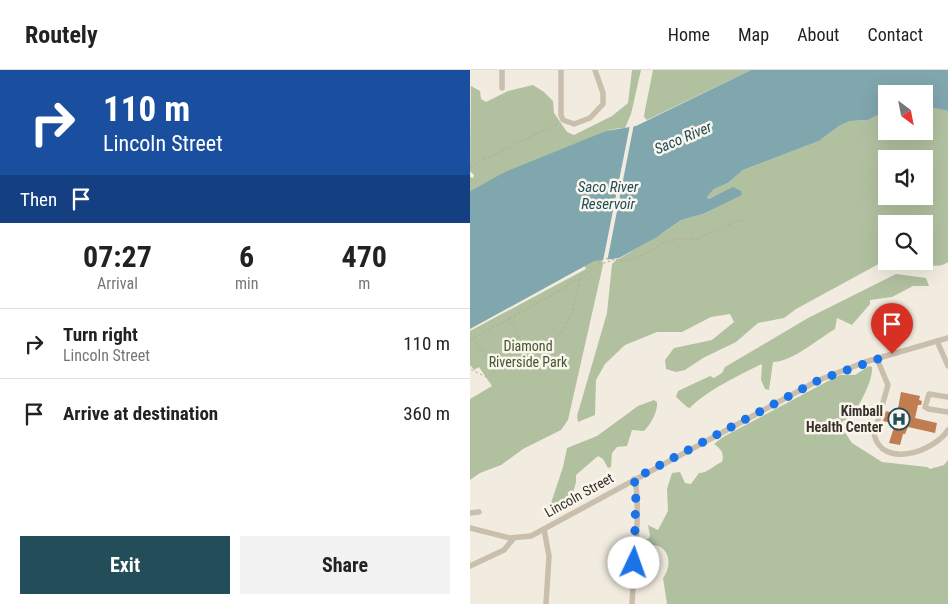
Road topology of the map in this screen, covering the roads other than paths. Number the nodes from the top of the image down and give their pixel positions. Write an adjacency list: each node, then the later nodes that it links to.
1 (502, 70): 4 (street)
2 (561, 70): 3 (street)
3 (595, 70)
4 (502, 88)
5 (948, 338): 6 (street, Lincoln Street)
6 (937, 341): 7 (street, Lincoln Street); 8 (street)
7 (876, 359): 11 (street); 12 (street, Lincoln Street)
8 (948, 366)
9 (948, 397): 10 (street)
10 (948, 412)
11 (948, 430)
12 (634, 479): 16 (street, Lincoln Street); 20 (street)
13 (479, 512): 14 (street)
14 (470, 513)
15 (470, 528): 17 (street)
16 (544, 529): 17 (street, Lincoln Street); 19 (street)
17 (514, 538): 18 (street, Lincoln Street)
18 (470, 566)
19 (546, 604)
20 (632, 604)

